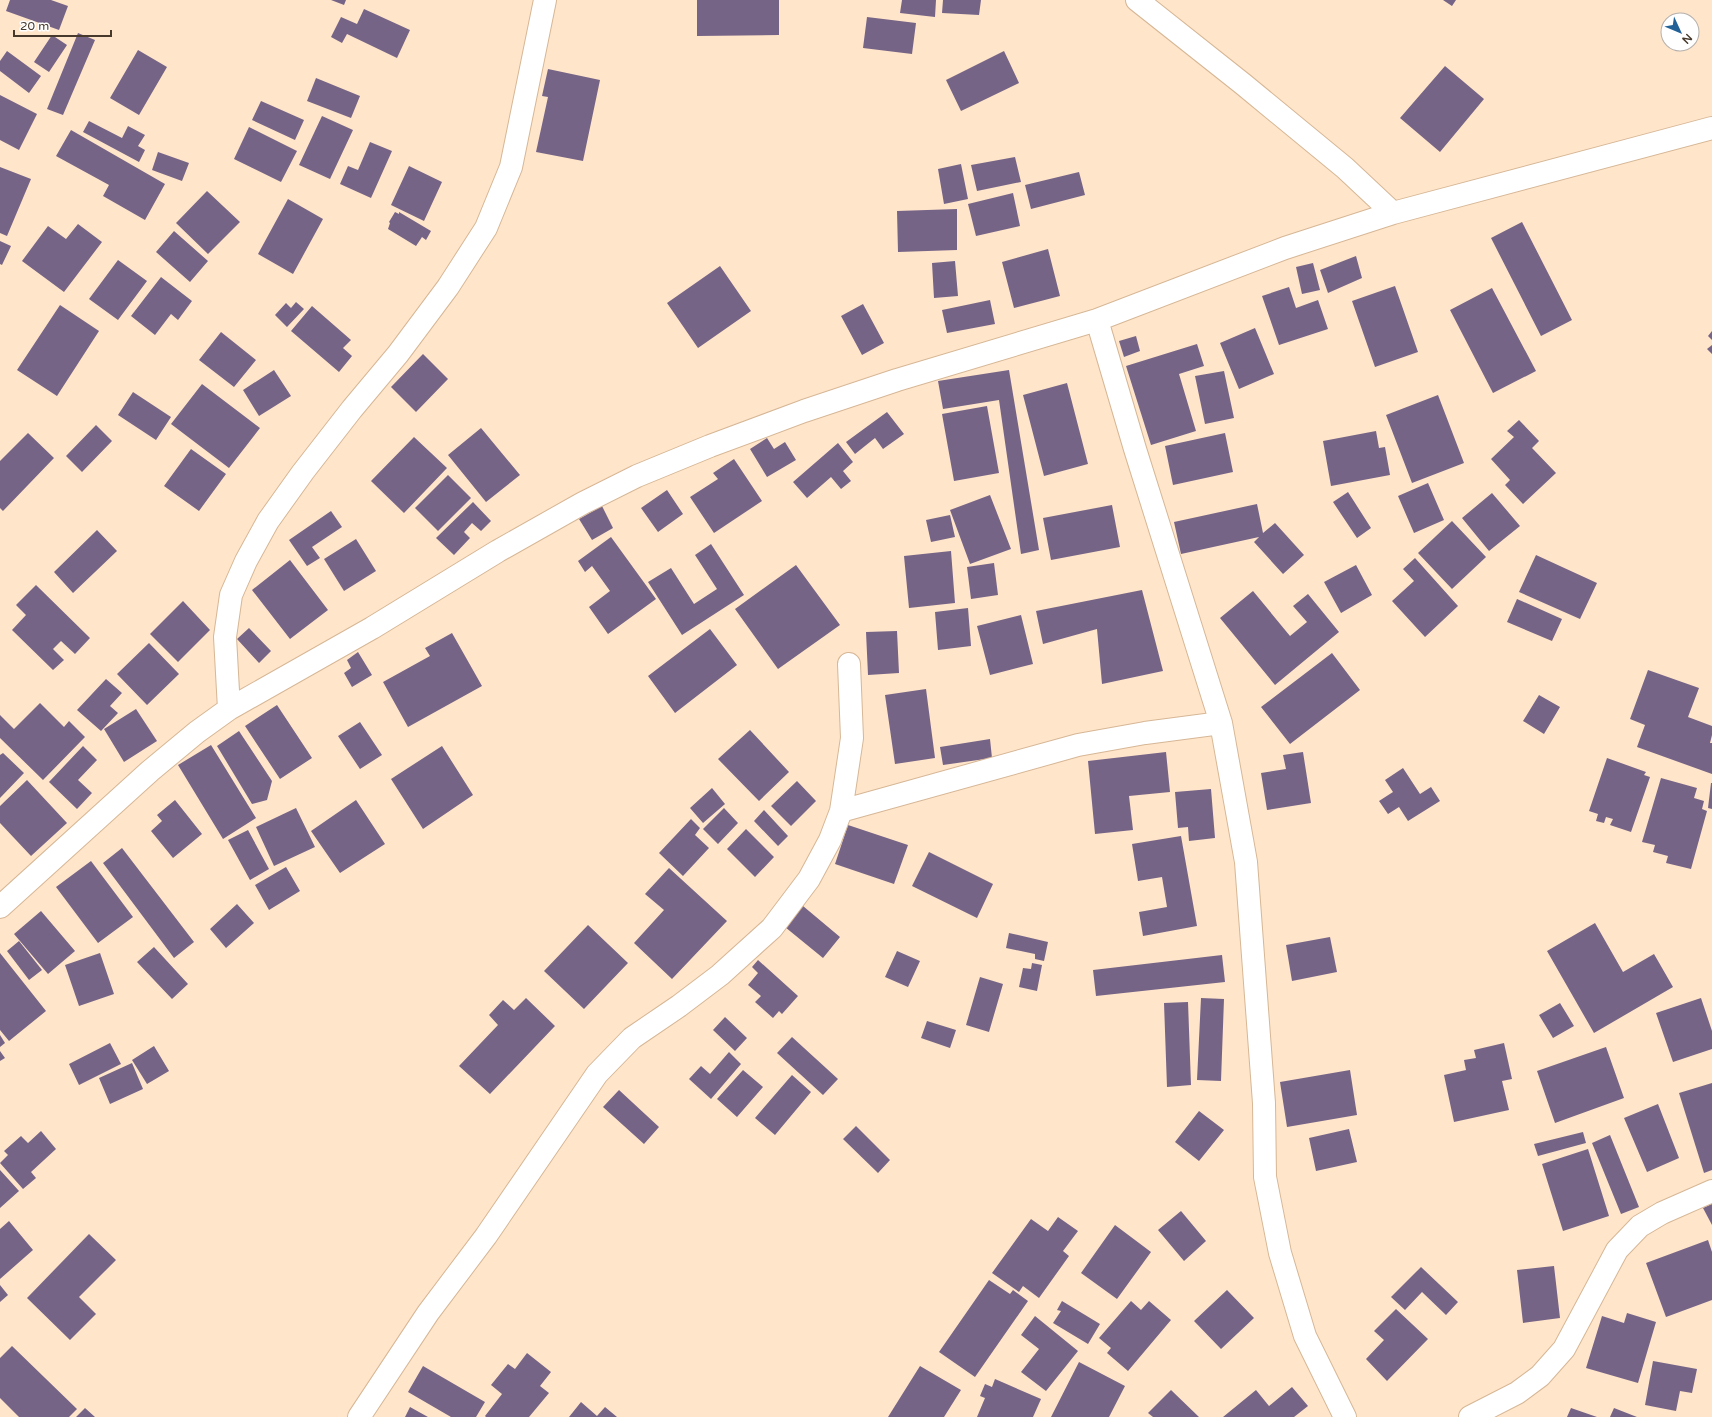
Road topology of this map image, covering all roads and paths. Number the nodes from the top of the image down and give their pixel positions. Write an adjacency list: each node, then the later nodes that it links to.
1 (545, 0): 7 (street)
2 (1137, 0): 4 (street)
3 (1712, 128): 4 (street)
4 (1393, 213): 5 (street)
5 (1097, 320): 7 (street); 8 (street)
6 (849, 664): 9 (street)
7 (229, 709): 10 (street)
8 (1221, 723): 9 (street); 13 (street)
9 (841, 811): 12 (street)
10 (0, 907)
11 (1712, 1191): 14 (street)
12 (359, 1417)
13 (1345, 1417)
14 (1470, 1417)

